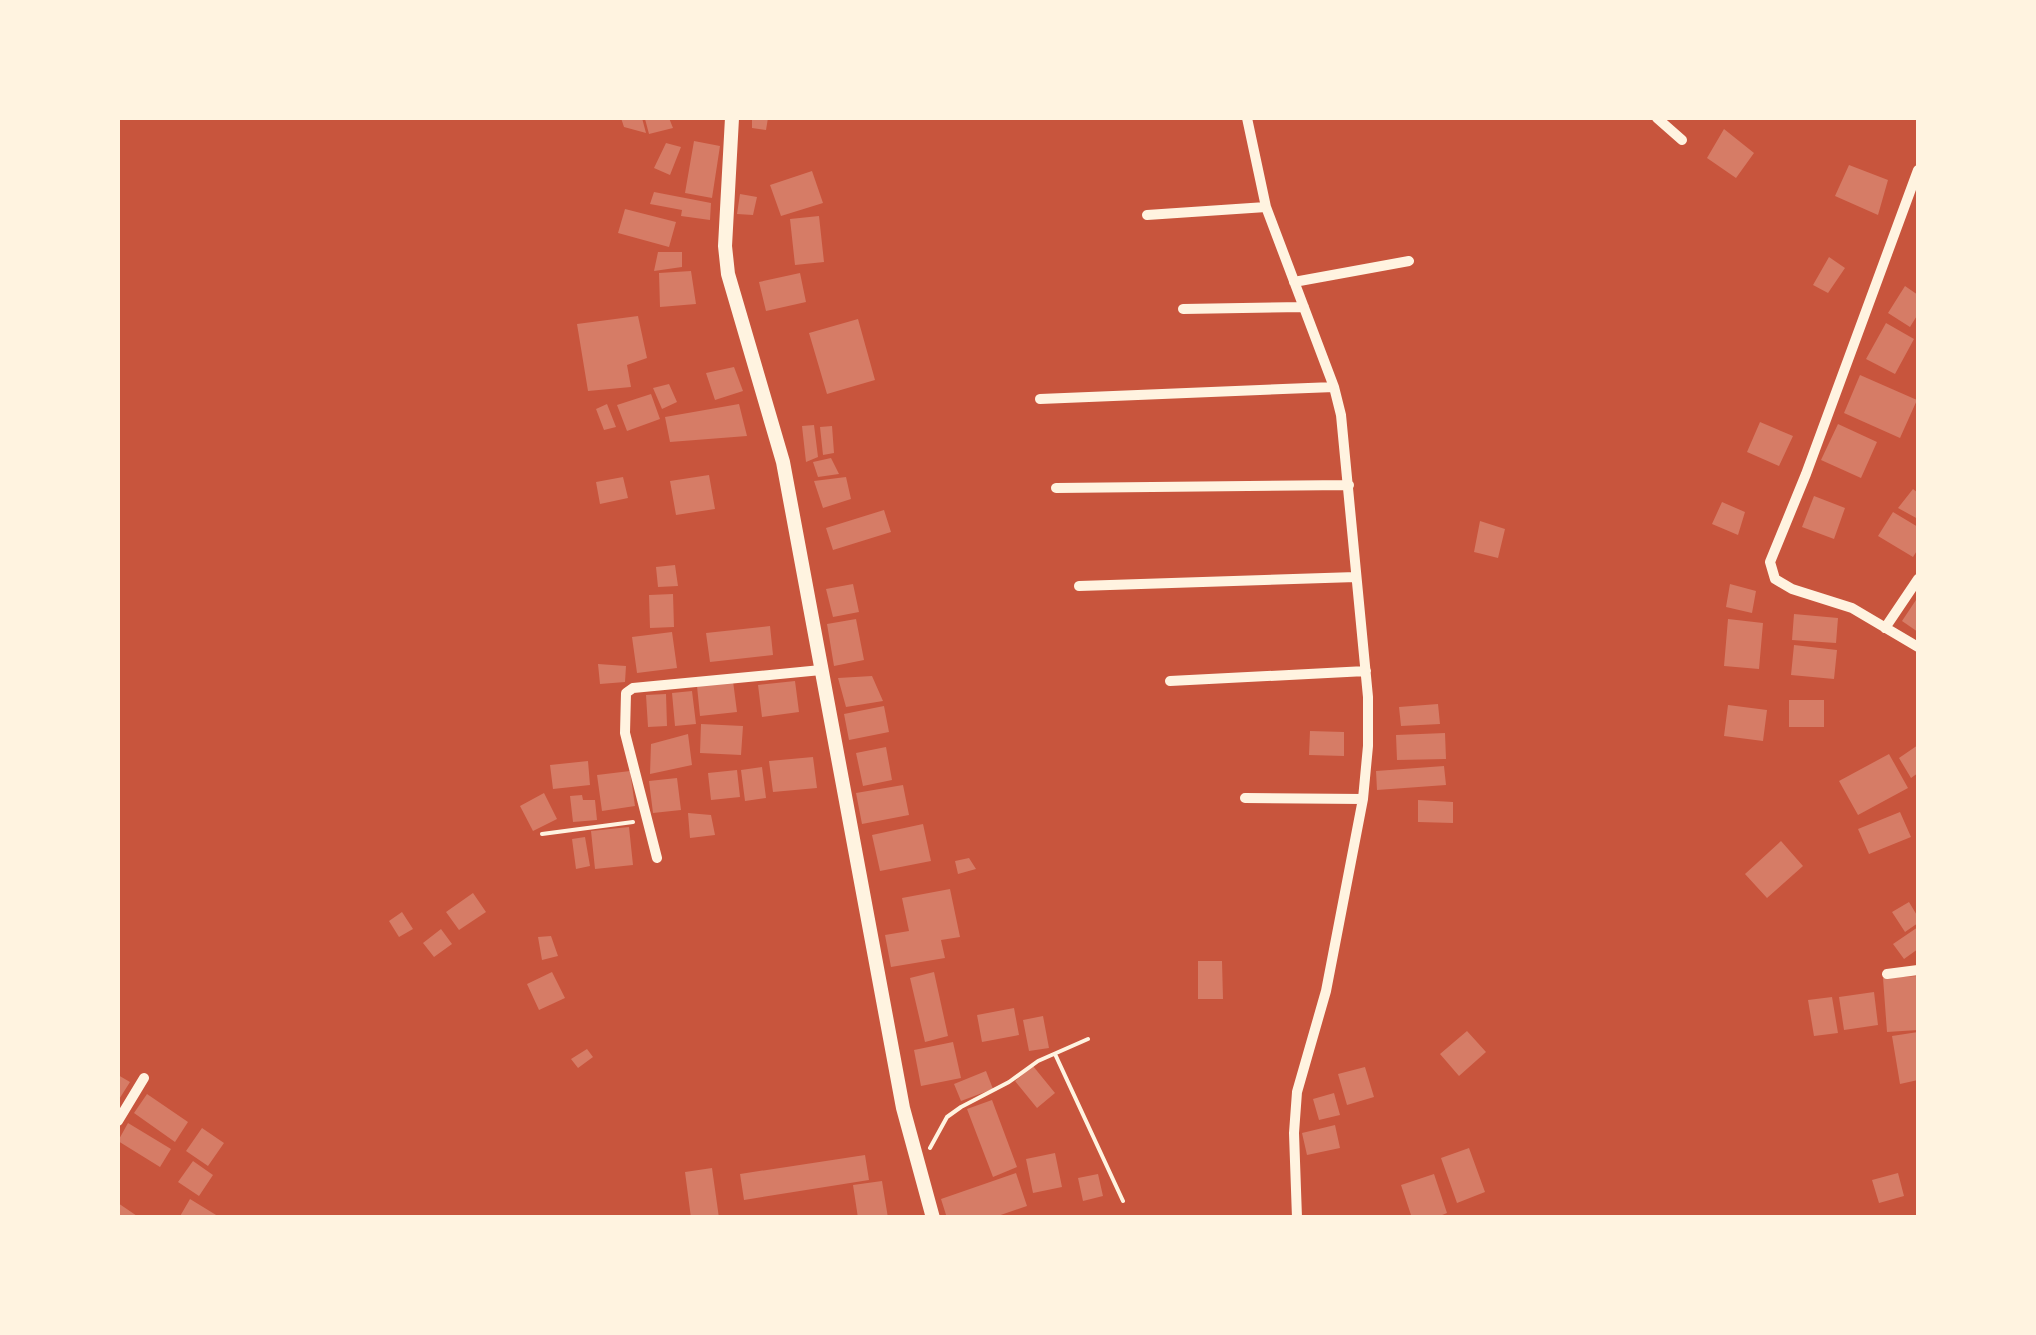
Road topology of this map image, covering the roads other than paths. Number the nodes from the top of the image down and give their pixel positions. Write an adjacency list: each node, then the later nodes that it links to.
1 (732, 118): 21 (main road)
2 (1248, 118): 6 (street)
3 (1657, 118): 4 (street)
4 (1682, 140)
5 (1918, 170): 19 (street)
6 (1266, 207): 7 (street); 9 (street)
7 (1147, 215)
8 (1409, 261): 9 (street)
9 (1294, 282): 10 (street)
10 (1304, 307): 11 (street); 12 (street)
11 (1183, 309)
12 (1334, 388): 13 (street); 14 (street)
13 (1040, 399)
14 (1348, 485): 15 (street); 16 (street)
15 (1056, 488)
16 (1356, 577): 18 (street); 22 (street)
17 (1918, 579): 19 (street)
18 (1079, 586)
19 (1885, 628): 20 (street)
20 (1918, 647)
21 (821, 670): 26 (street); 31 (main road)
22 (1366, 671): 23 (street); 25 (street)
23 (1170, 680)
24 (1245, 798): 25 (street)
25 (1363, 799): 32 (street)
26 (657, 858)
27 (1918, 970): 28 (street)
28 (1887, 974)
29 (144, 1078): 30 (street)
30 (118, 1121)
31 (933, 1218)
32 (1297, 1218)

